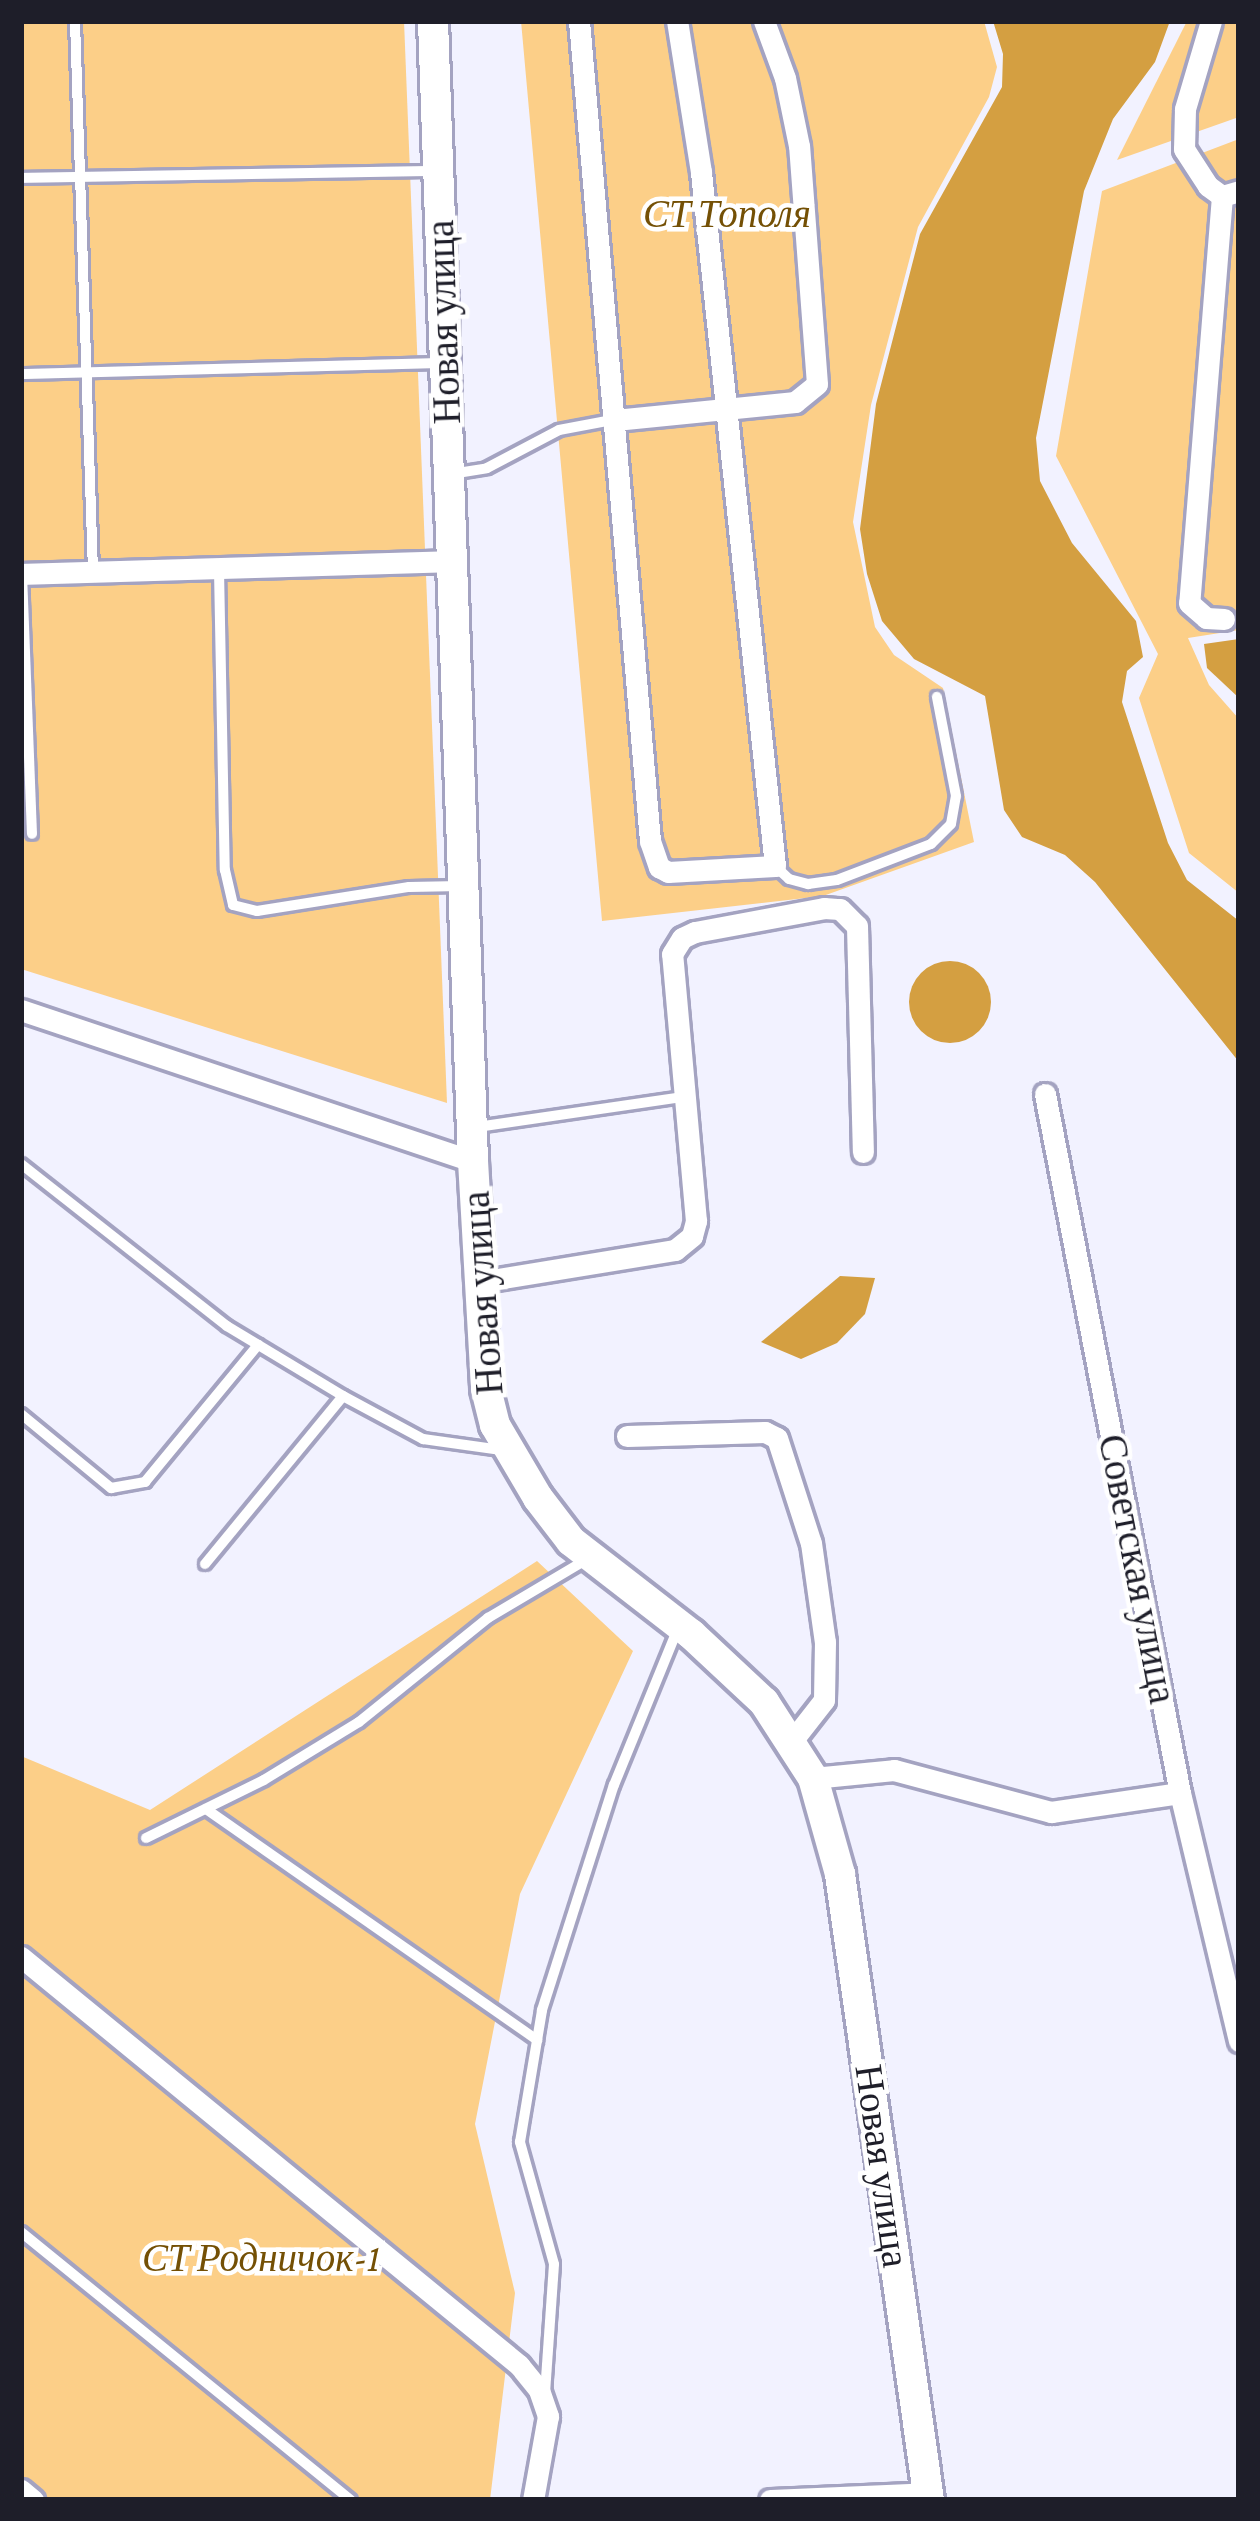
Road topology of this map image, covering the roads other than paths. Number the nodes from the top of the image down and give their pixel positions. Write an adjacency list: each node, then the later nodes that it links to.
1 (75, 21): 8 (lane)
2 (433, 21): 7 (street, Новая улица)
3 (579, 21): 15 (street)
4 (677, 21): 14 (street)
5 (764, 21): 14 (street)
6 (1211, 21): 10 (street)
7 (438, 171): 8 (lane); 11 (street, Новая улица)
8 (80, 176): 9 (lane); 12 (lane)
9 (21, 178)
10 (1230, 193): 21 (street)
11 (446, 363): 12 (lane); 16 (street, Новая улица)
12 (88, 373): 13 (lane); 19 (lane)
13 (21, 374)
14 (727, 409): 15 (street); 24 (street)
15 (615, 420): 16 (lane); 24 (street)
16 (451, 474): 17 (street, Новая улица)
17 (454, 561): 18 (street); 25 (street, Новая улица)
18 (219, 568): 19 (street); 25 (lane)
19 (93, 572): 20 (street)
20 (22, 574): 23 (lane)
21 (1224, 619)
22 (937, 697): 24 (lane)
23 (32, 834)
24 (775, 866)
25 (464, 886): 29 (street, Новая улица)
26 (21, 1010): 31 (street)
27 (1045, 1094): 44 (street, Советская улица)
28 (682, 1097): 29 (lane); 30 (street); 33 (street)
29 (472, 1128): 31 (street, Новая улица)
30 (863, 1152)
31 (473, 1161): 33 (street, Новая улица)
32 (21, 1165): 34 (lane)
33 (479, 1282): 38 (street, Новая улица)
34 (258, 1345): 35 (lane); 36 (lane)
35 (343, 1396): 38 (lane); 40 (lane)
36 (21, 1414)
37 (627, 1436): 42 (street)
38 (510, 1451): 39 (street, Новая улица)
39 (592, 1557): 41 (street, Новая улица); 45 (lane)
40 (205, 1564)
41 (680, 1625): 42 (street, Новая улица); 48 (lane)
42 (793, 1741): 43 (street, Новая улица)
43 (813, 1778): 44 (street); 53 (street, Новая улица)
44 (1180, 1793): 49 (street, Советская улица)
45 (206, 1809): 46 (lane); 48 (lane)
46 (146, 1838)
47 (21, 1957): 51 (street)
48 (537, 2040): 51 (lane)
49 (1239, 2042)
50 (21, 2232): 55 (lane)
51 (545, 2402): 56 (street)
52 (21, 2490): 54 (street)
53 (929, 2496): 57 (street)
54 (33, 2500)
55 (351, 2500)
56 (533, 2500)
57 (770, 2500)

